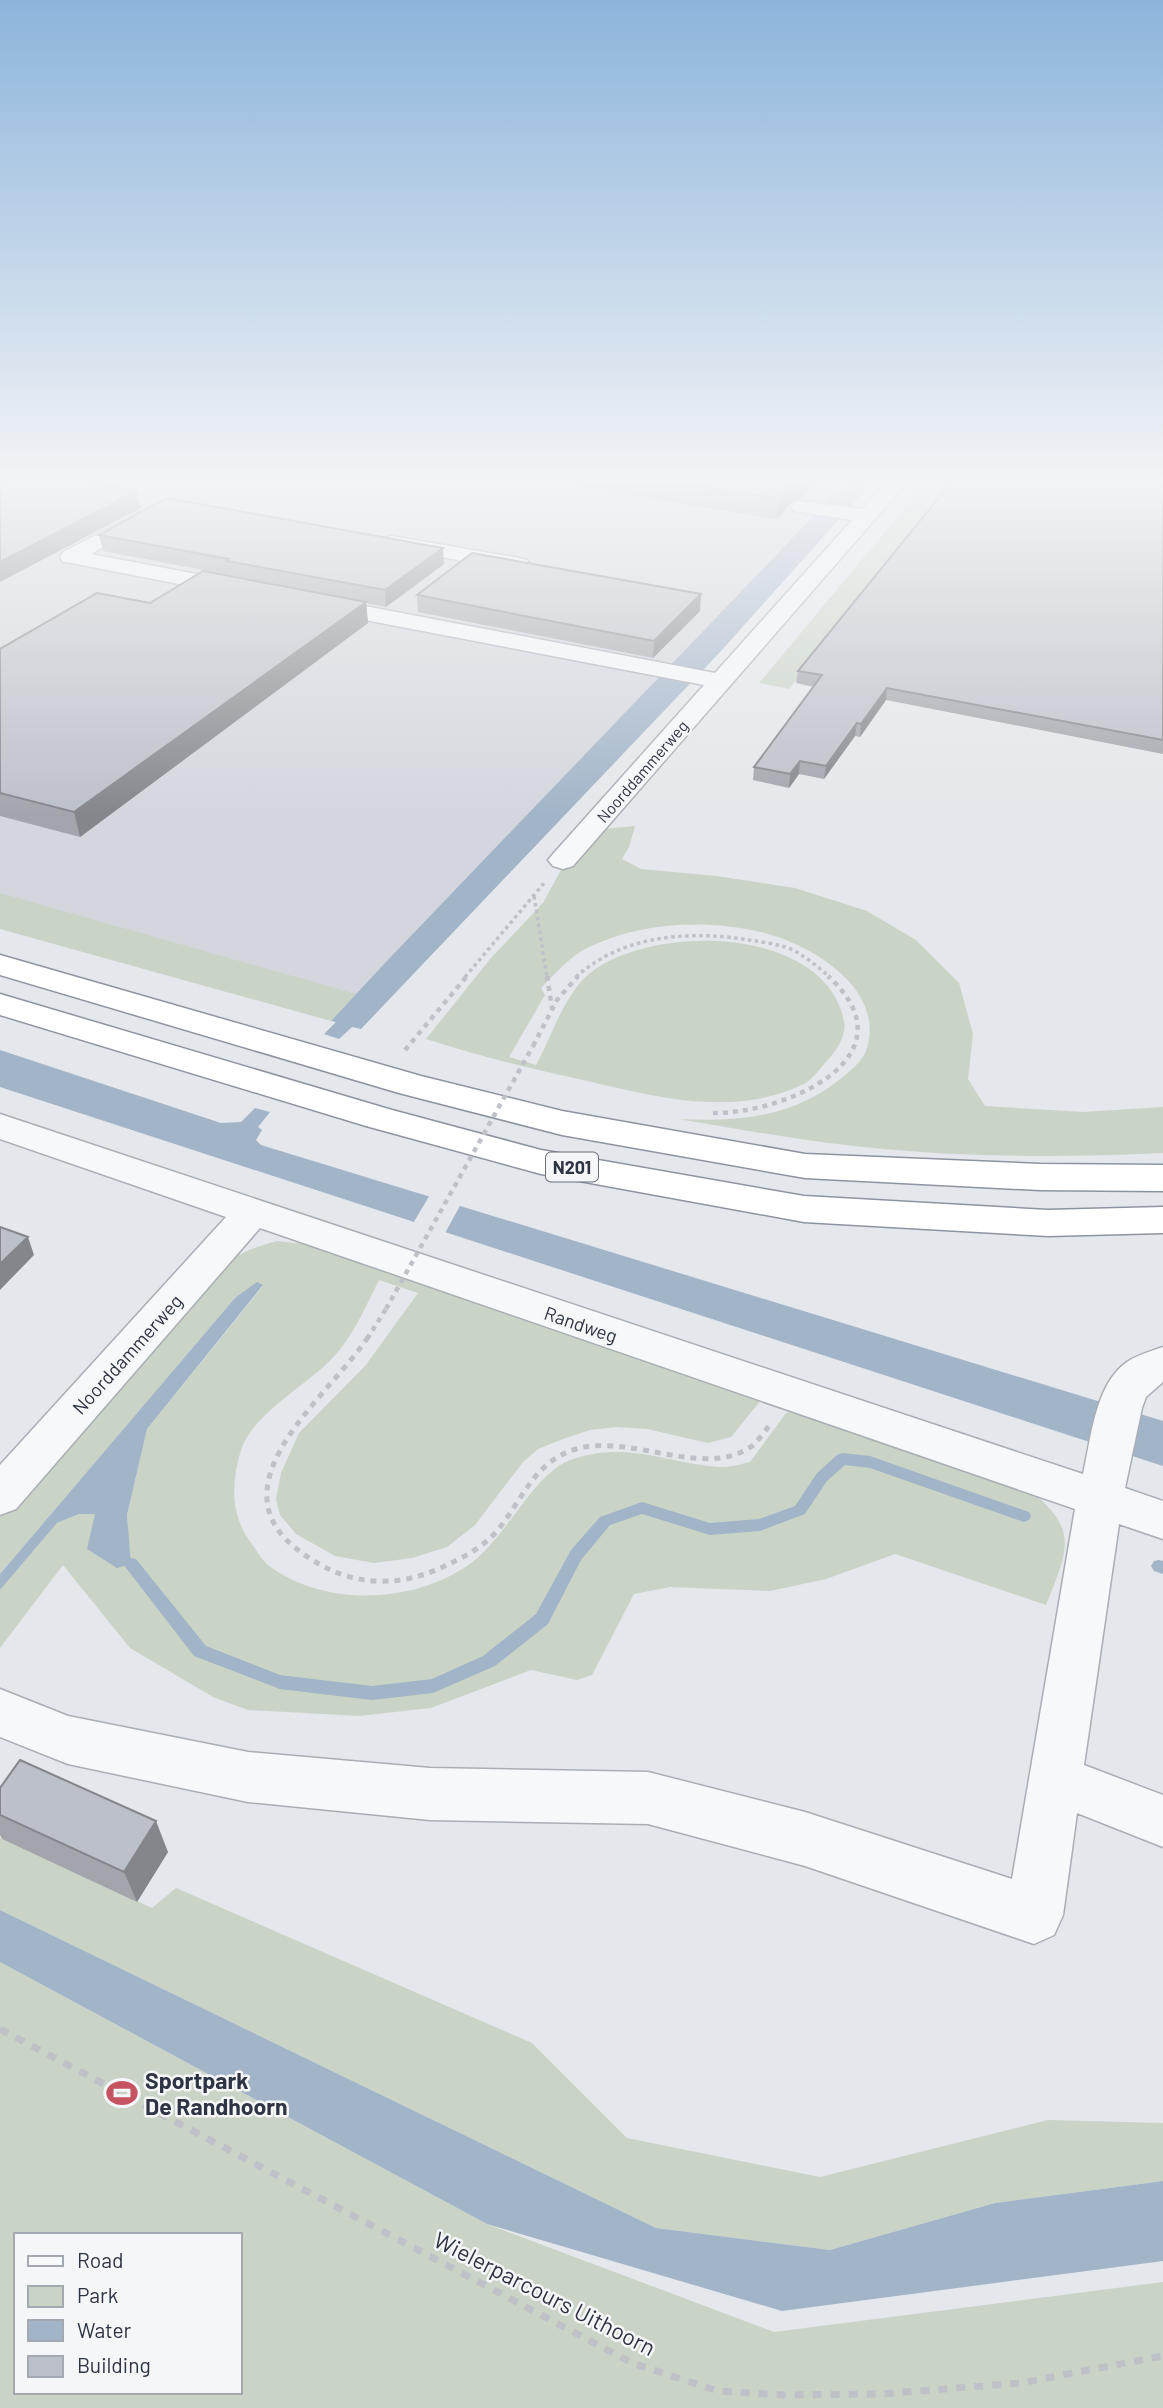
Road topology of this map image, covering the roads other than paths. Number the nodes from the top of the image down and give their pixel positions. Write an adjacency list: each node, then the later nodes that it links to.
1 (250, 591): 3 (street)
2 (794, 591): 7 (street, Noorddammerweg)
3 (258, 593)
4 (298, 600): 6 (street)
5 (411, 603): 6 (street)
6 (391, 618): 7 (street)
7 (716, 680): 8 (street, Noorddammerweg)
8 (563, 860)
9 (0, 965): 12 (highway, N201)
10 (0, 1004): 14 (highway, N201)
11 (0, 1126): 13 (street, Randweg)
12 (1163, 1178)
13 (253, 1211): 16 (street, Noorddammerweg); 17 (street, Randweg)
14 (1163, 1220)
15 (1163, 1363): 17 (street)
16 (0, 1496)
17 (1100, 1499): 18 (street, Randweg); 20 (street)
18 (1163, 1520)
19 (0, 1713): 20 (street)
20 (1055, 1779): 21 (street)
21 (1163, 1821)

